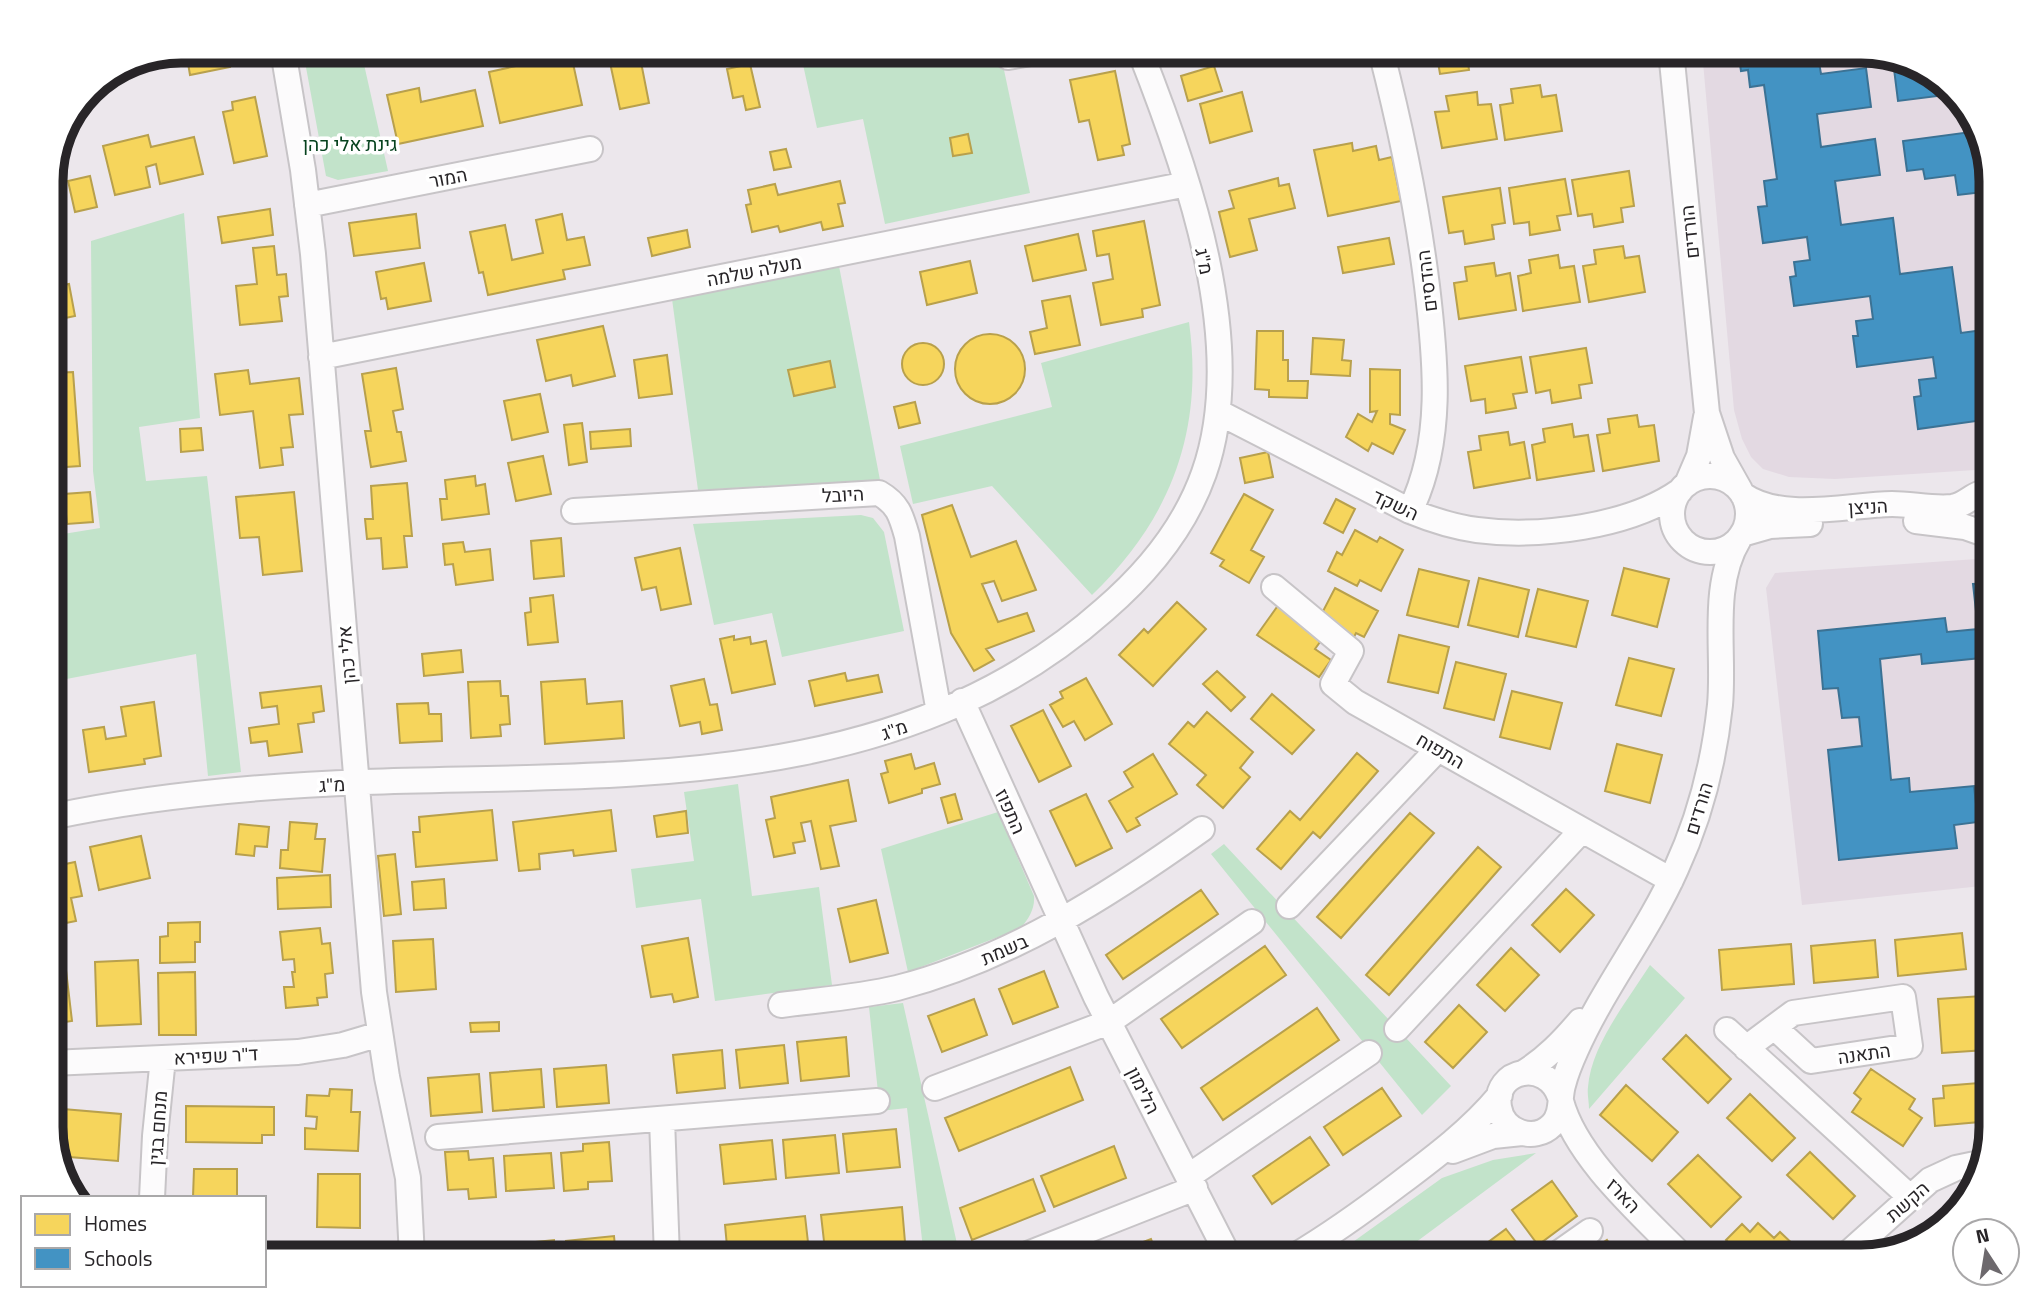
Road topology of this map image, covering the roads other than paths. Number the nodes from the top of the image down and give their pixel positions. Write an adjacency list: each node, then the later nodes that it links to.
1 (285, 63): 7 (street, אלי כהן)
2 (1145, 63): 6 (street, מ"ג)
3 (1384, 63): 15 (street, ההדסים)
4 (1672, 63): 10 (street, הורדים)
5 (590, 149): 7 (street, המור)
6 (1186, 184): 8 (street, מעלה שלמה); 9 (street, מ"ג)
7 (307, 205): 8 (street, אלי כהן)
8 (321, 357): 25 (street, אלי כהן)
9 (1218, 412): 15 (street, השקד); 22 (street, מ"ג)
10 (1707, 413): 11 (street, הורדים); 12 (street, הורדים)
11 (1684, 487): 12 (street); 16 (street, השקד); 19 (street)
12 (1742, 492): 13 (street, הניצן); 18 (street)
13 (1979, 494)
14 (574, 511): 23 (street, היובל)
15 (1410, 511): 16 (street, השקד)
16 (1592, 524): 19 (street, השקד)
17 (1979, 533): 18 (street, הניצן)
18 (1740, 537): 19 (street); 21 (street, הורדים)
19 (1688, 543): 21 (street, הורדים)
20 (1274, 587): 24 (street, התפוח)
21 (1721, 611): 29 (street, הורדים)
22 (962, 701): 23 (street, מ"ג); 31 (street, התפוז)
23 (939, 712): 25 (street, מ"ג)
24 (1438, 749): 28 (street, התפוח); 30 (street)
25 (356, 783): 26 (street, מ"ג); 39 (street, אלי כהן)
26 (63, 815)
27 (1202, 829): 31 (street, בשמת)
28 (1582, 830): 29 (street, התפוח); 37 (street)
29 (1671, 880): 33 (street, הורדים)
30 (1289, 906)
31 (1061, 921): 34 (street, בשמת); 35 (street, הלימון)
32 (1252, 922): 35 (street)
33 (1609, 985): 44 (street, הורדים); 47 (street, הורדים)
34 (781, 1005)
35 (1109, 1022): 45 (street); 55 (street, הלימון)
36 (1774, 1027): 36 (street, התאנה); 40 (street, התאנה)
37 (1397, 1029)
38 (1727, 1030): 40 (street)
39 (380, 1034): 42 (street, ד"ר שפירא); 59 (street, אלי כהן)
40 (1746, 1048): 57 (street)
41 (1369, 1053): 55 (street)
42 (163, 1058): 43 (street, ד"ר שפירא); 56 (street, מנחם בגין)
43 (63, 1062)
44 (1523, 1073): 46 (street); 47 (street)
45 (935, 1088)
46 (1500, 1095): 50 (street); 53 (street)
47 (1560, 1099): 50 (street); 52 (street, הארז)
48 (877, 1101): 49 (street)
49 (662, 1119): 51 (street); 60 (street)
50 (1526, 1133): 52 (street, הארז); 53 (street)
51 (438, 1137)
52 (1594, 1163): 65 (street, הארז)
53 (1427, 1164): 63 (street)
54 (1973, 1164): 57 (street, הקשת)
55 (1192, 1182): 61 (street); 62 (street, הלימון)
56 (152, 1196)
57 (1910, 1198): 66 (street, הקשת)
58 (1590, 1231): 64 (street)
59 (411, 1245)
60 (667, 1245)
61 (1048, 1245)
62 (1223, 1245)
63 (1317, 1245)
64 (1570, 1245)
65 (1672, 1245)
66 (1857, 1245)

